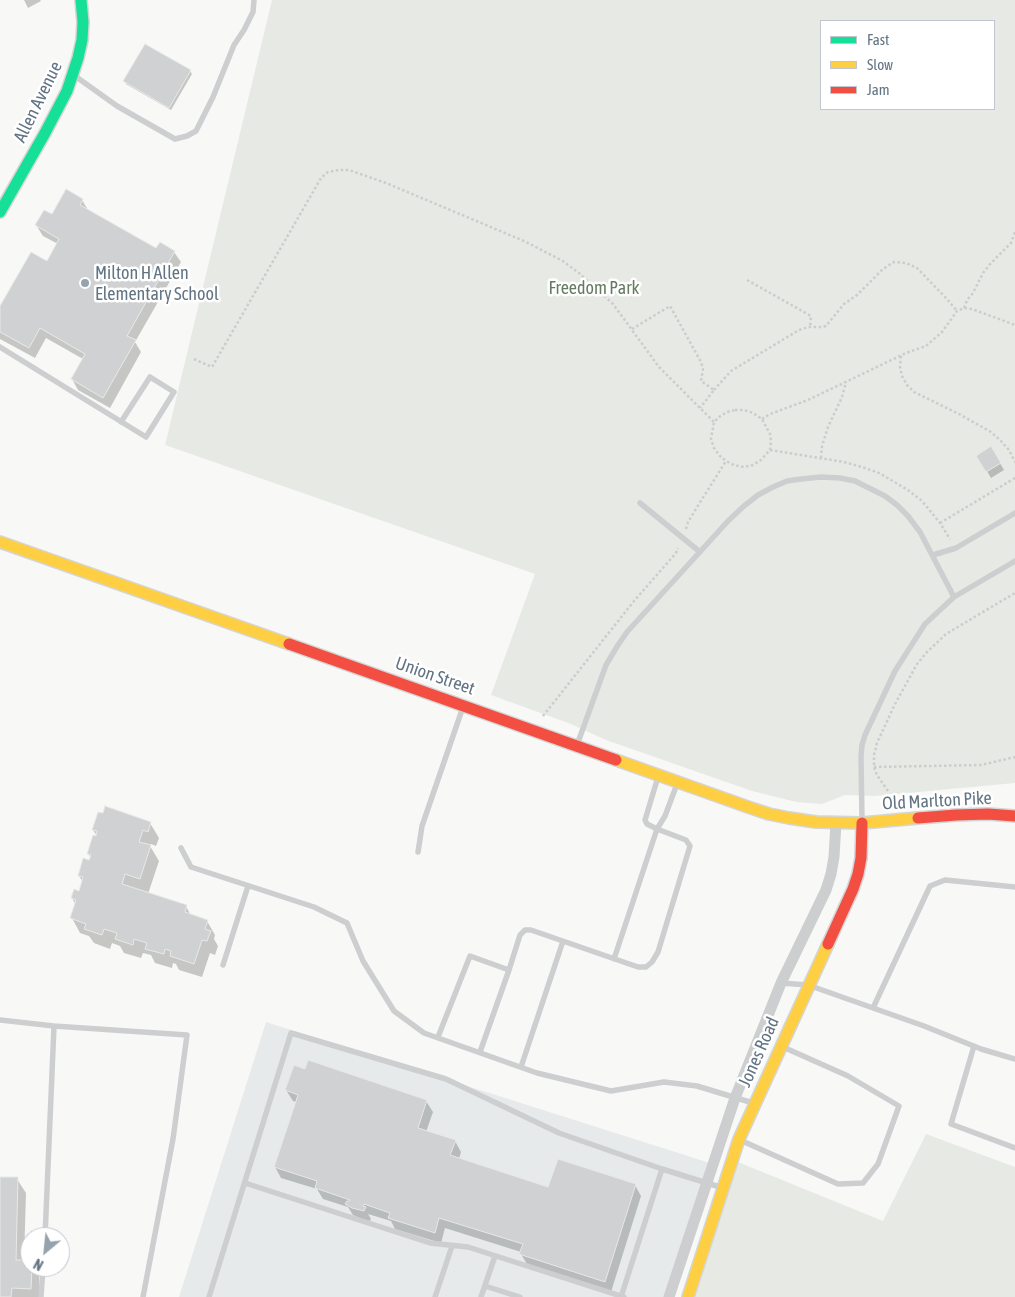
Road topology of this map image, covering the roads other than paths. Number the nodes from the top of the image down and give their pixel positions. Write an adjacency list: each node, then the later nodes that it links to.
1 (81, 0): 3 (street, Allen Avenue)
2 (254, 0): 3 (lane)
3 (73, 75): 4 (street, Allen Avenue)
4 (1, 207)
5 (0, 347): 6 (lane)
6 (122, 422): 6 (lane)
7 (640, 503): 10 (lane)
8 (1015, 512): 11 (lane)
9 (0, 542): 14 (street, Union Street)
10 (700, 552): 11 (lane); 15 (lane)
11 (933, 555): 13 (lane)
12 (1015, 561): 13 (lane)
13 (954, 597): 20 (lane)
14 (463, 705): 15 (street, Union Street); 23 (lane)
15 (577, 746): 16 (street, Union Street)
16 (659, 776): 17 (street, Union Street); 21 (lane)
17 (678, 782): 19 (street, Union Street); 21 (lane)
18 (1015, 816): 20 (street, Old Marlton Pike)
19 (836, 823): 20 (street, Union Street); 30 (street, Jones Road)
20 (862, 823): 31 (street, Jones Road)
21 (657, 829): 27 (lane); 27 (lane)
22 (181, 848): 24 (lane)
23 (418, 852)
24 (248, 886): 28 (lane); 35 (lane)
25 (1015, 887): 32 (lane)
26 (563, 941): 27 (lane); 29 (lane); 40 (lane)
27 (614, 959)
28 (223, 965)
29 (509, 970): 35 (lane); 38 (lane)
30 (781, 983): 31 (lane); 41 (street, Jones Road)
31 (808, 985): 32 (lane); 36 (street, Jones Road)
32 (873, 1008): 37 (lane)
33 (0, 1020): 34 (lane)
34 (54, 1026): 49 (lane); 55 (lane)
35 (438, 1038): 38 (lane)
36 (781, 1046): 42 (street, Jones Road); 43 (lane)
37 (974, 1046): 39 (lane); 44 (lane)
38 (480, 1052): 40 (lane)
39 (1015, 1059)
40 (521, 1067): 41 (lane)
41 (735, 1098): 42 (lane); 47 (street, Jones Road)
42 (755, 1104): 43 (street, Jones Road)
43 (739, 1139): 48 (street, Jones Road)
44 (1015, 1148)
45 (662, 1169): 46 (lane); 47 (lane); 60 (lane)
46 (245, 1183): 50 (lane); 56 (lane)
47 (707, 1183): 48 (lane); 61 (street, Jones Road)
48 (723, 1188): 62 (street, Jones Road)
49 (44, 1227)
50 (452, 1246): 51 (lane); 57 (lane)
51 (495, 1256): 53 (lane); 60 (lane)
52 (42, 1277): 54 (lane)
53 (485, 1286): 58 (lane); 59 (lane)
54 (41, 1297)
55 (143, 1297)
56 (209, 1297)
57 (435, 1297)
58 (481, 1297)
59 (520, 1297)
60 (622, 1297)
61 (669, 1297)
62 (688, 1297)

